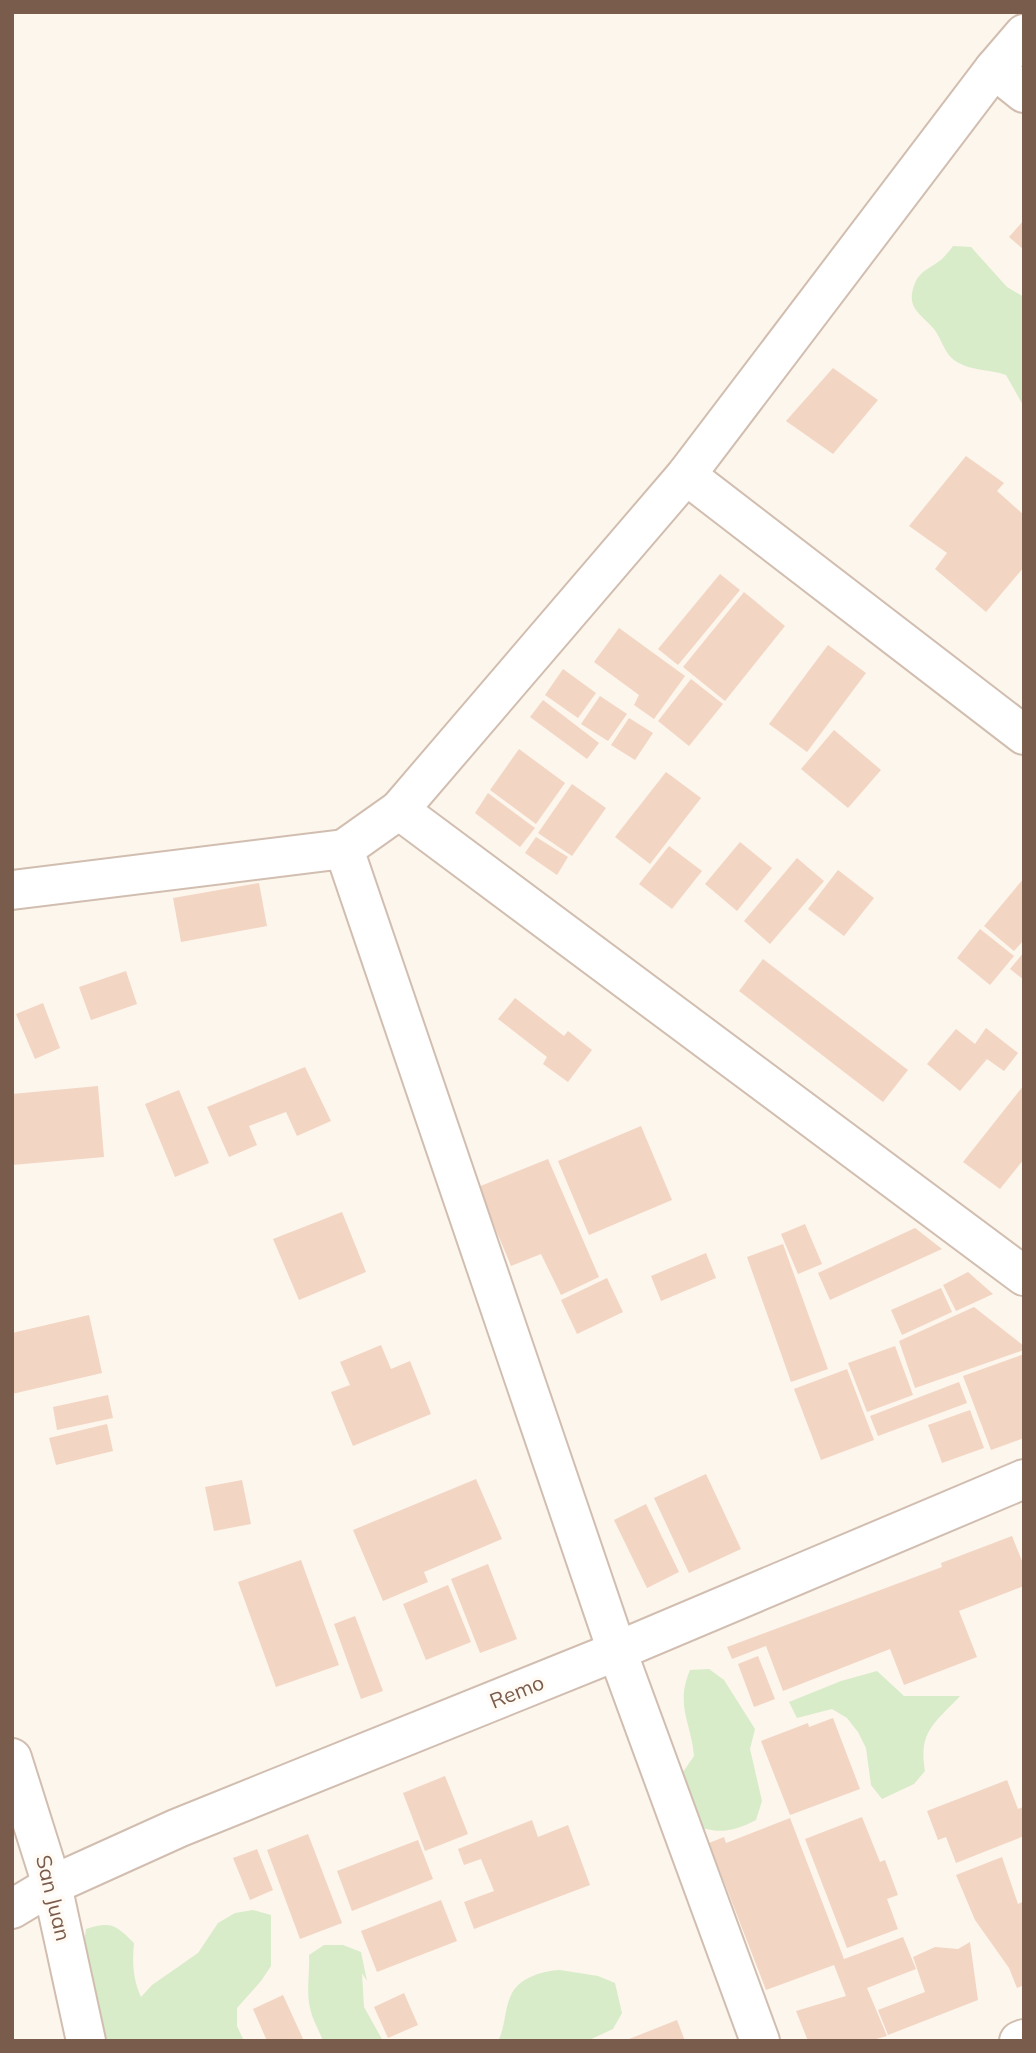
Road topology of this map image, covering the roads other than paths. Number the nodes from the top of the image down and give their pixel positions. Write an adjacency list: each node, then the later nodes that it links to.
1 (1024, 34): 2 (street)
2 (994, 69): 3 (street); 4 (street)
3 (1024, 93)
4 (686, 475): 5 (street); 6 (street)
5 (1024, 735)
6 (399, 810): 7 (street); 9 (street)
7 (344, 849): 8 (street); 11 (street)
8 (12, 890)
9 (1024, 1276)
10 (1024, 1479): 11 (street, Remo)
11 (617, 1651): 13 (street, Remo); 16 (street)
12 (12, 1758): 13 (street, San Juan)
13 (52, 1885): 14 (street, Remo); 15 (street, San Juan)
14 (12, 1909)
15 (86, 2041)
16 (760, 2041)

